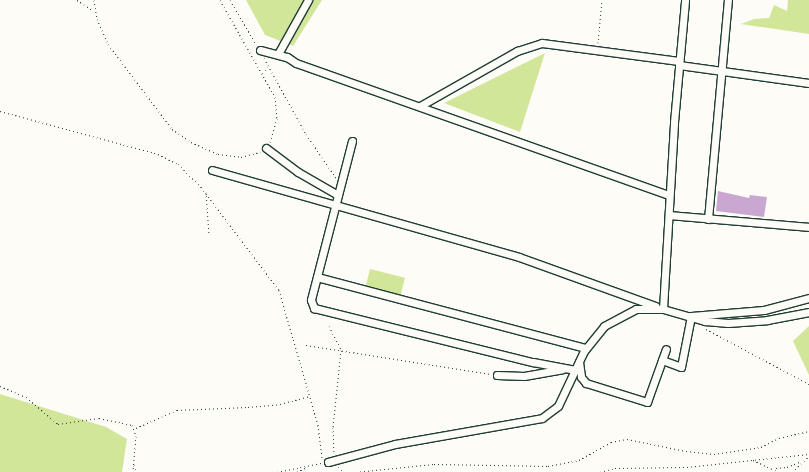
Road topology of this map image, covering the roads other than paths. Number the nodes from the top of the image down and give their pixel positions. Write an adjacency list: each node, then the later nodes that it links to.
1 (308, 0): 5 (lane)
2 (685, 0): 6 (lane)
3 (728, 0): 7 (lane)
4 (260, 50): 5 (lane)
5 (278, 54): 9 (lane)
6 (679, 63): 7 (lane); 9 (lane); 14 (lane)
7 (723, 71): 8 (lane); 17 (lane)
8 (809, 83)
9 (420, 106): 14 (lane)
10 (352, 141): 13 (lane)
11 (266, 148): 13 (lane)
12 (212, 170): 15 (lane)
13 (338, 195): 15 (lane)
14 (669, 195): 16 (lane)
15 (335, 205): 19 (lane); 21 (lane)
16 (670, 215): 17 (lane); 21 (lane)
17 (708, 219): 18 (lane)
18 (809, 227)
19 (317, 277): 24 (lane); 28 (lane)
20 (809, 298): 23 (lane)
21 (662, 309): 23 (lane); 24 (lane)
22 (809, 312): 23 (lane)
23 (691, 316): 27 (lane)
24 (586, 348): 26 (lane)
25 (666, 349): 27 (lane)
26 (579, 360): 27 (lane); 29 (lane)
27 (662, 360)
28 (564, 368): 29 (lane); 30 (lane)
29 (575, 370): 31 (lane)
30 (497, 375)
31 (325, 462)

